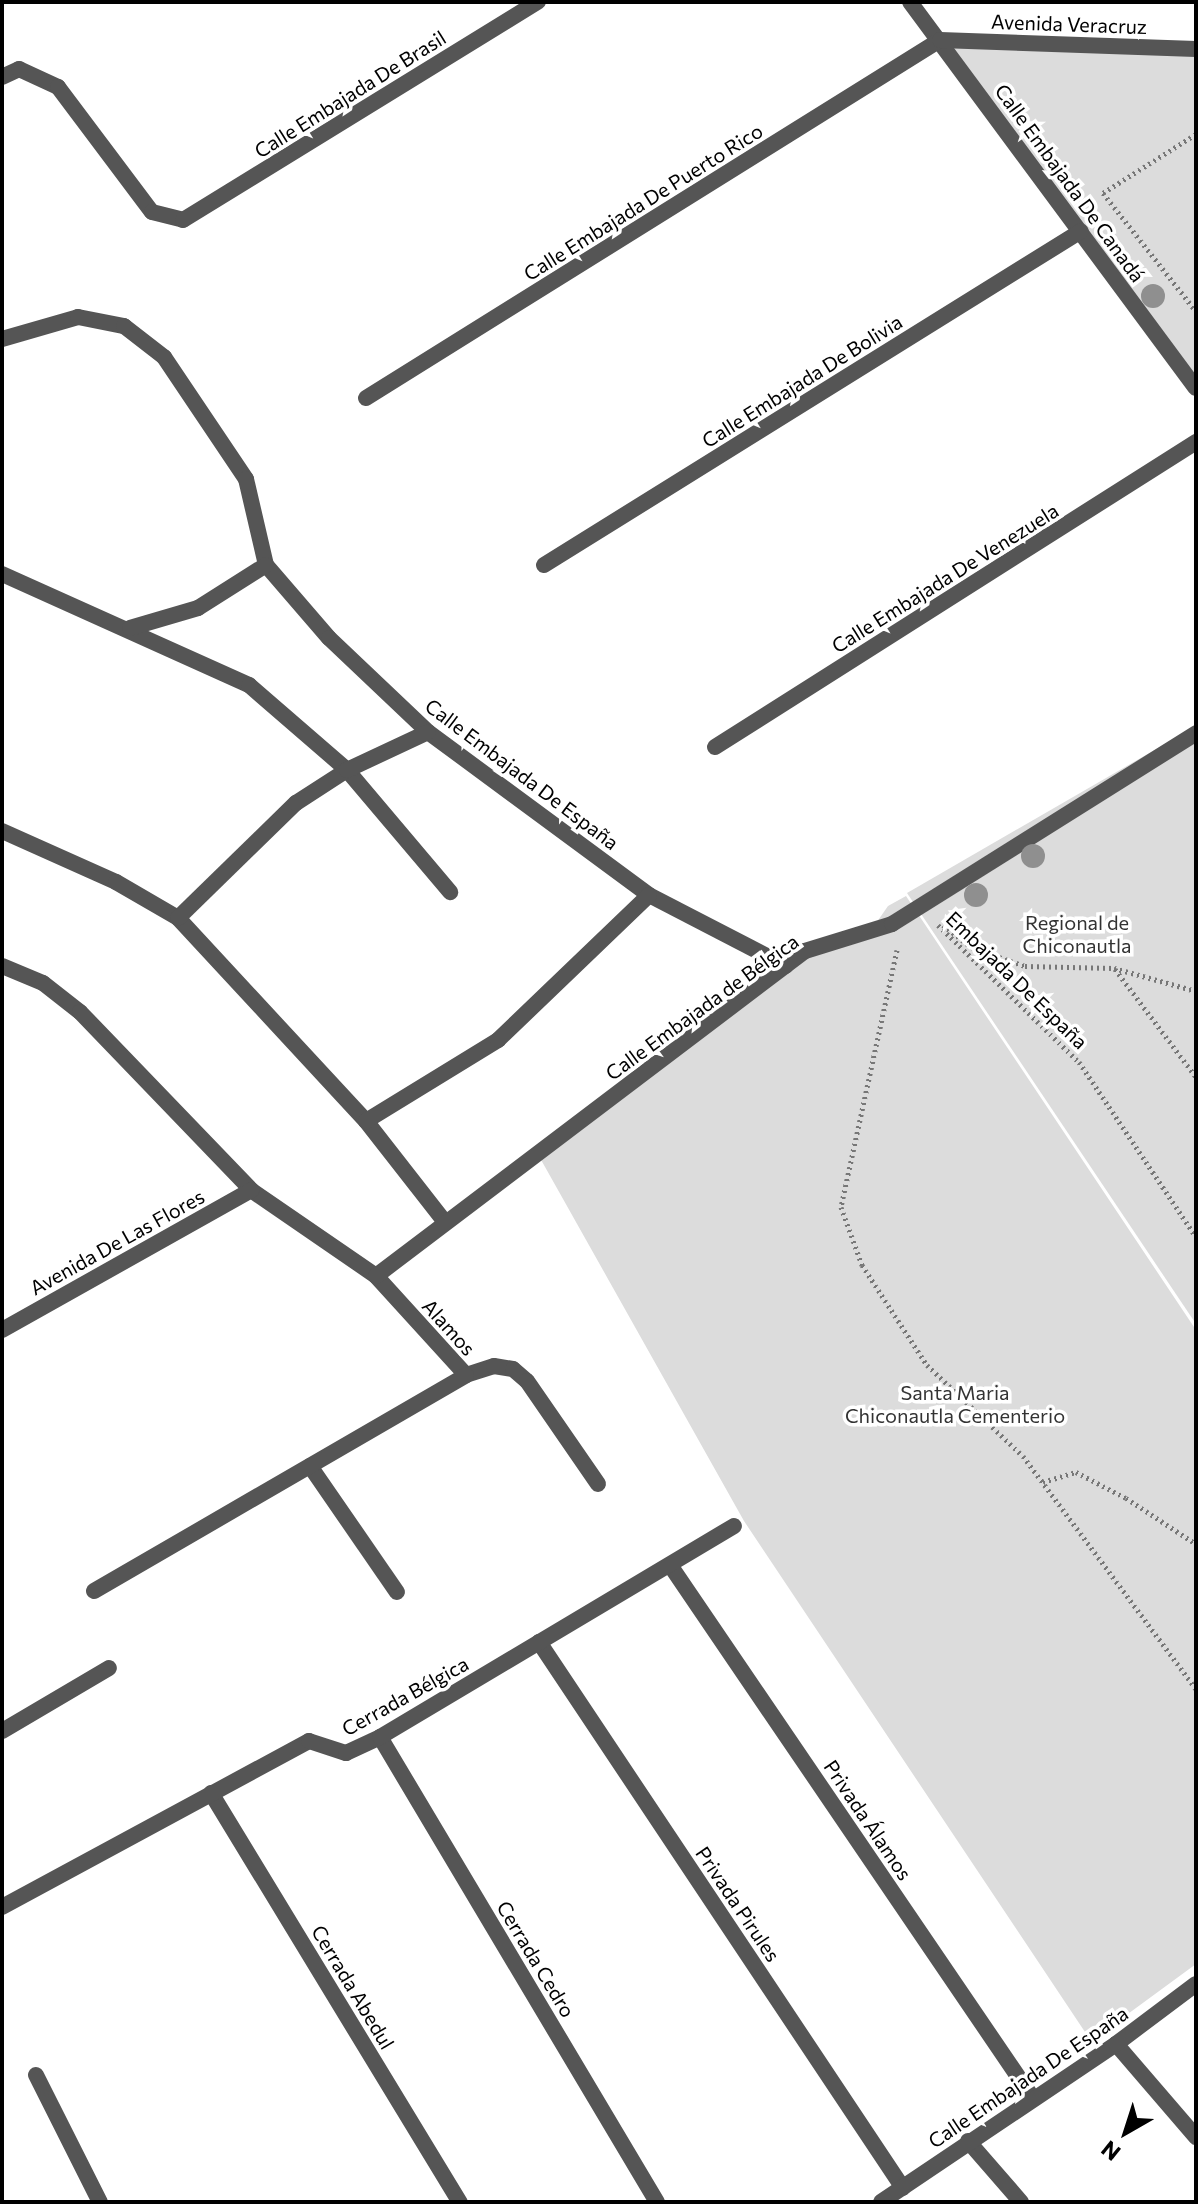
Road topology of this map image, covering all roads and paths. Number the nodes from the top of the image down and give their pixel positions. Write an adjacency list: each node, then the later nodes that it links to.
1 (538, 2): 5 (street, Calle Embajada De Brasil)
2 (910, 2): 3 (street, Calle Embajada De Canadá)
3 (940, 40): 4 (street, Avenida Veracruz); 7 (street, Calle Embajada De Canadá); 11 (street, Calle Embajada De Puerto Rico)
4 (1196, 49)
5 (2, 77)
6 (1196, 134): 8 (path)
7 (1081, 231): 10 (street, Calle Embajada De Canadá); 14 (street, Calle Embajada De Bolivia)
8 (1196, 311)
9 (2, 339): 13 (street, Calle Embajada De España)
10 (1196, 388)
11 (366, 398)
12 (1196, 442): 19 (street, Calle Embajada De Venezuela)
13 (266, 565): 16 (street); 17 (street, Calle Embajada De España)
14 (544, 565)
15 (2, 574): 16 (street)
16 (130, 628): 20 (street)
17 (428, 732): 20 (street); 23 (street, Calle Embajada De España)
18 (1196, 733): 24 (street, Calle Embajada de Bélgica)
19 (715, 747)
20 (347, 770): 22 (street); 25 (street)
21 (2, 831): 25 (street)
22 (450, 892)
23 (649, 895): 29 (street, Calle Embajada De España); 33 (street)
24 (921, 908): 27 (street, Calle Embajada de Bélgica); 36 (path, Embajada De España)
25 (178, 918): 33 (street)
26 (935, 919): 30 (path)
27 (892, 924): 29 (street, Calle Embajada de Bélgica); 41 (path)
28 (2, 966): 34 (street, Alamos)
29 (786, 966): 35 (street, Calle Embajada de Bélgica)
30 (1114, 968): 31 (path); 32 (path)
31 (1196, 991)
32 (1196, 1077)
33 (366, 1121): 35 (street)
34 (251, 1190): 37 (street, Alamos); 38 (street, Avenida De Las Flores)
35 (445, 1222): 37 (street, Calle Embajada de Bélgica)
36 (1196, 1237)
37 (376, 1276): 39 (street, Alamos)
38 (2, 1330)
39 (466, 1375): 40 (street); 42 (street, Alamos)
40 (310, 1466): 46 (street); 47 (street)
41 (1043, 1482): 44 (path); 50 (path)
42 (598, 1484)
43 (734, 1526): 45 (street, Cerrada Bélgica)
44 (1196, 1544)
45 (670, 1565): 48 (street, Cerrada Bélgica); 58 (street, Privada Álamos)
46 (94, 1591)
47 (397, 1592)
48 (539, 1642): 52 (street, Cerrada Bélgica); 61 (street, Privada Pirules)
49 (109, 1668): 51 (street)
50 (1196, 1689)
51 (2, 1731)
52 (380, 1737): 53 (street, Cerrada Bélgica); 64 (street, Cerrada Cedro)
53 (211, 1793): 54 (street, Cerrada Bélgica); 63 (street, Cerrada Abedul)
54 (2, 1907)
55 (1196, 1984): 56 (street, Calle Embajada De España)
56 (1116, 2044): 58 (street, Calle Embajada De España); 59 (street)
57 (36, 2075): 62 (street)
58 (1032, 2097): 60 (street, Calle Embajada De España)
59 (1196, 2137)
60 (968, 2141): 61 (street, Calle Embajada De España); 66 (street)
61 (903, 2188): 65 (street, Calle Embajada De España)
62 (100, 2202)
63 (460, 2202)
64 (657, 2202)
65 (881, 2202)
66 (1021, 2202)

